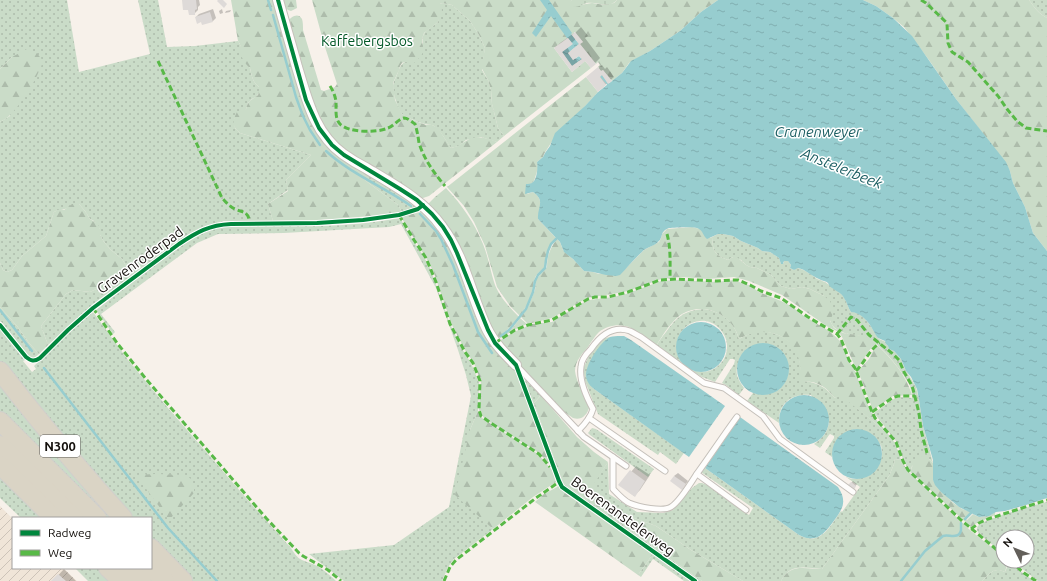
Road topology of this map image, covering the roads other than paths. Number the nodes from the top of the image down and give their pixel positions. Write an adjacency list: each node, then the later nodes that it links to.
1 (278, 0): 2 (street)
2 (516, 365): 7 (lane)
3 (0, 371): 19 (highway, N300)
4 (737, 417): 13 (lane)
5 (589, 418): 7 (lane); 12 (lane); 14 (lane)
6 (0, 421): 18 (highway, N300)
7 (578, 431): 9 (lane)
8 (0, 445): 17 (highway, N300)
9 (613, 457): 11 (lane); 13 (lane)
10 (0, 465): 16 (highway)
11 (626, 466)
12 (665, 471)
13 (697, 474): 15 (lane)
14 (853, 492)
15 (746, 510)
16 (53, 517)
17 (73, 517)
18 (96, 517)
19 (122, 517)
20 (152, 549): 27 (highway)
21 (109, 569): 24 (highway)
22 (129, 569): 25 (highway)
23 (152, 569): 26 (highway)
24 (122, 581)
25 (142, 581)
26 (165, 581)
27 (183, 581)

